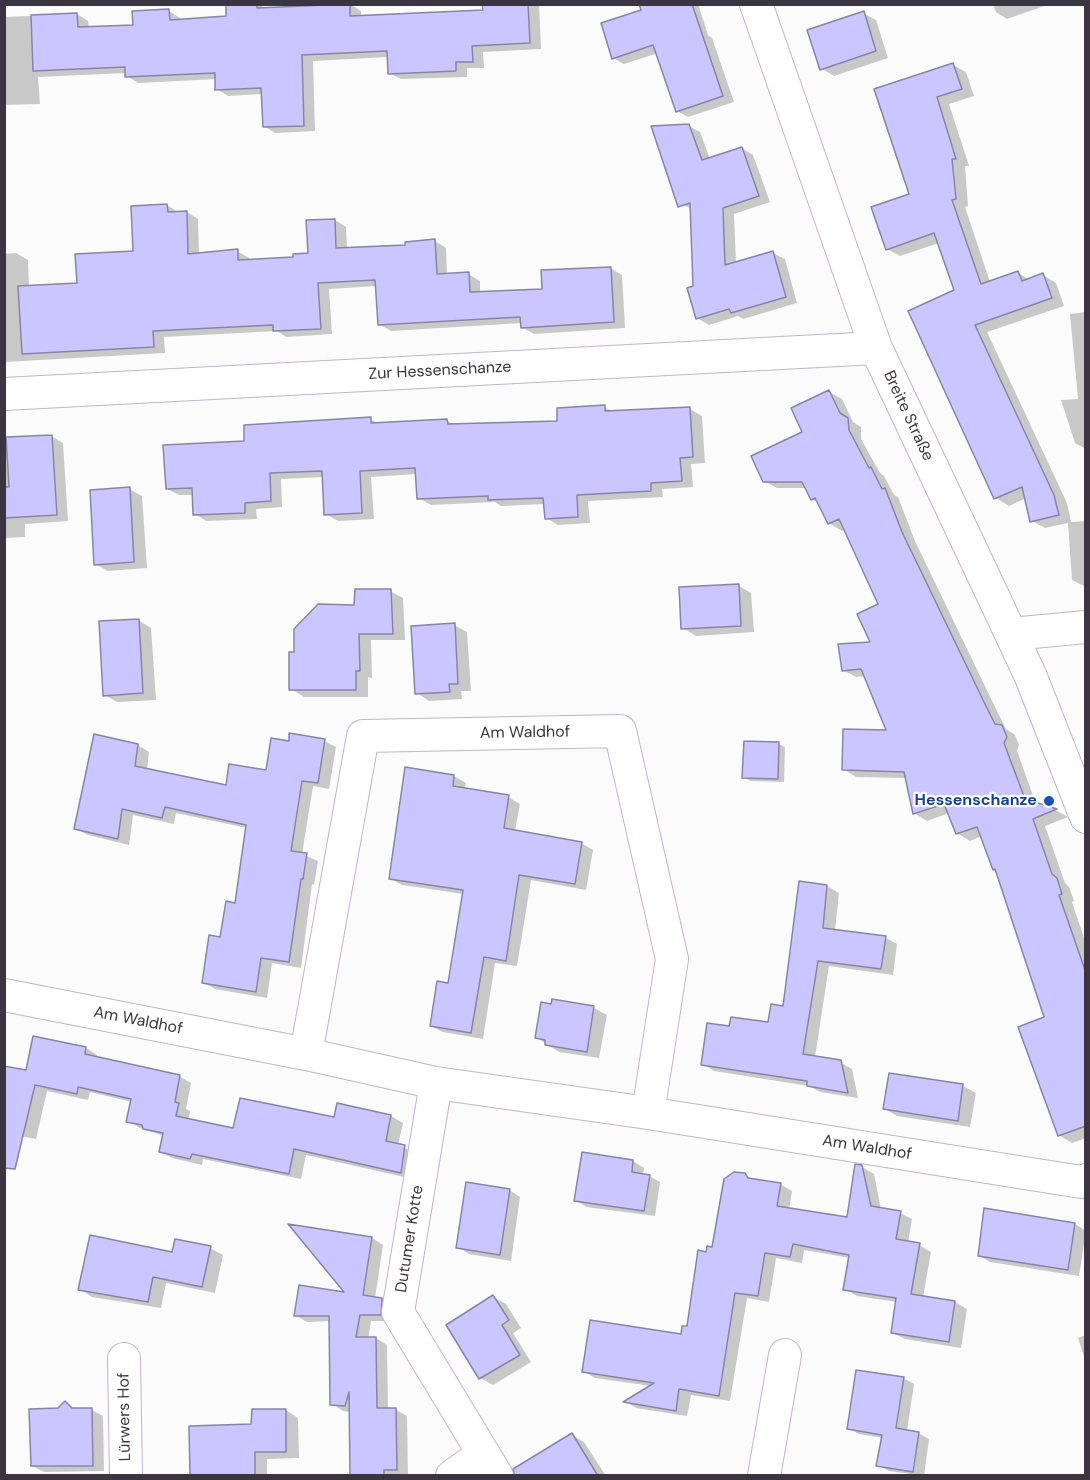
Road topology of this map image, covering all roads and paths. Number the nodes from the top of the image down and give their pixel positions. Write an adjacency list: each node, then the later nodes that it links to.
1 (756, 4): 2 (street, Breite Straße)
2 (876, 348): 3 (street, Zur Hessenschanze); 5 (street, Breite Straße)
3 (4, 394)
4 (1086, 627): 5 (street)
5 (1011, 634): 6 (street, Breite Straße)
6 (1086, 817)
7 (4, 995): 8 (street, Am Waldhof)
8 (306, 1054): 9 (street, Am Waldhof); 10 (street, Am Waldhof)
9 (436, 1083): 10 (street, Am Waldhof); 14 (street, Dutumer Kotte)
10 (648, 1113): 11 (street, Am Waldhof)
11 (1086, 1180)
12 (785, 1355): 17 (street)
13 (124, 1359): 15 (street, Lürwers Hof)
14 (490, 1465): 16 (street)
15 (126, 1476)
16 (452, 1476)
17 (764, 1476)

